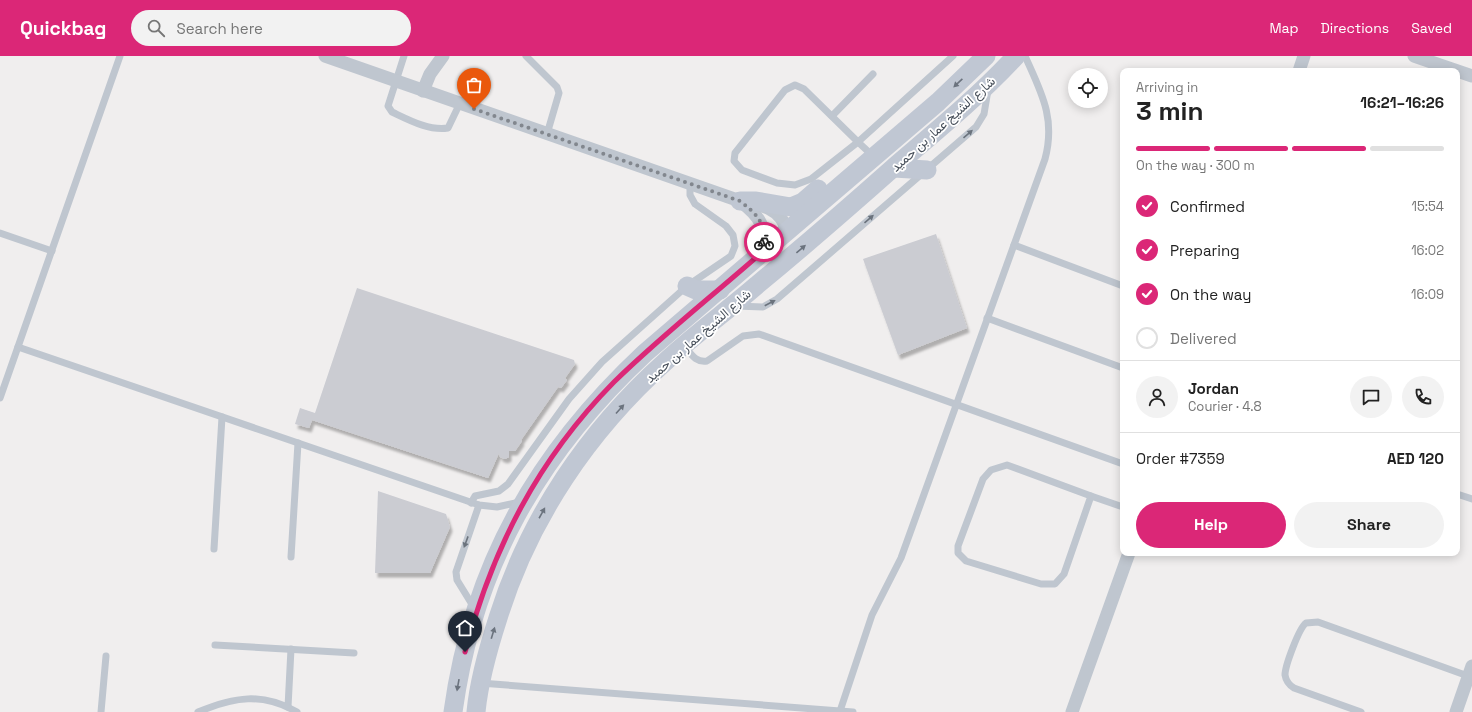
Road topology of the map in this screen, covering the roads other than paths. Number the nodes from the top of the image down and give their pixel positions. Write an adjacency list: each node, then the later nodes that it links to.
1 (120, 56): 32 (lane)
2 (325, 56): 17 (street)
3 (404, 56): 17 (lane)
4 (443, 56): 19 (street)
5 (526, 56): 22 (lane)
6 (953, 56): 23 (lane)
7 (986, 56): 24 (street, شارع الشيخ عمار بن حميد, one-way to 24)
8 (1016, 56): 18 (street, شارع الشيخ عمار بن حميد)
9 (1025, 56): 31 (lane)
10 (1304, 56): 12 (street)
11 (1418, 57): 13 (street)
12 (1299, 68)
13 (1449, 68)
14 (1460, 72): 16 (street)
15 (873, 74): 21 (lane)
16 (1472, 76)
17 (395, 82): 19 (street); 20 (lane)
18 (989, 84): 25 (street, شارع الشيخ عمار بن حميد); 26 (lane, one-way to 18)
19 (423, 91): 20 (street)
20 (460, 103): 22 (street)
21 (832, 116): 23 (lane); 23 (lane)
22 (547, 134): 27 (street)
23 (858, 142): 24 (lane)
24 (872, 158): 28 (street); 29 (street, شارع الشيخ عمار بن حميد)
25 (894, 168): 26 (street); 37 (street, شارع الشيخ عمار بن حميد, one-way to 25)
26 (927, 170): 37 (lane, one-way to 26)
27 (690, 184): 28 (street); 35 (lane)
28 (740, 201): 29 (street); 33 (street)
29 (787, 231): 33 (street, شارع الشيخ عمار بن حميد); 39 (street)
30 (0, 233): 32 (lane)
31 (1014, 245): 34 (lane); 38 (lane)
32 (52, 251): 40 (lane)
33 (760, 254): 36 (street, شارع الشيخ عمار بن حميد)
34 (1120, 285)
35 (687, 286): 36 (street); 51 (lane)
36 (720, 290): 52 (street, شارع الشيخ عمار بن حميد)
37 (732, 306): 39 (street, شارع الشيخ عمار بن حميد)
38 (987, 318): 42 (lane); 44 (lane)
39 (702, 331): 41 (street, شارع الشيخ عمار بن حميد)
40 (18, 346): 43 (lane); 45 (lane)
41 (684, 346): 44 (lane); 64 (street, شارع الشيخ عمار بن حميد, one-way to 41)
42 (1120, 367)
43 (0, 398)
44 (956, 405): 47 (lane); 66 (lane)
45 (222, 417): 46 (lane); 55 (lane)
46 (298, 443): 51 (lane); 57 (lane)
47 (1120, 463)
48 (1460, 495): 50 (lane)
49 (1091, 496): 49 (lane); 54 (lane)
50 (1472, 499)
51 (471, 502): 53 (lane)
52 (523, 502): 53 (lane); 58 (street, شارع الشيخ عمار بن حميد)
53 (480, 505): 58 (lane, one-way to 58)
54 (1120, 507)
55 (214, 550)
56 (1128, 556): 73 (street)
57 (291, 557)
58 (476, 613): 70 (street, شارع الشيخ عمار بن حميد, one-way to 70)
59 (215, 645): 60 (lane)
60 (291, 649): 61 (lane); 65 (lane)
61 (354, 653)
62 (106, 656): 67 (lane)
63 (1470, 671): 74 (lane); 75 (street)
64 (480, 683): 66 (lane); 71 (street, شارع الشيخ عمار بن حميد)
65 (288, 707): 68 (lane); 69 (lane)
66 (840, 711): 72 (lane)
67 (101, 712)
68 (198, 712)
69 (297, 712)
70 (453, 712)
71 (476, 712)
72 (853, 712)
73 (1072, 712)
74 (1361, 712)
75 (1456, 712)

